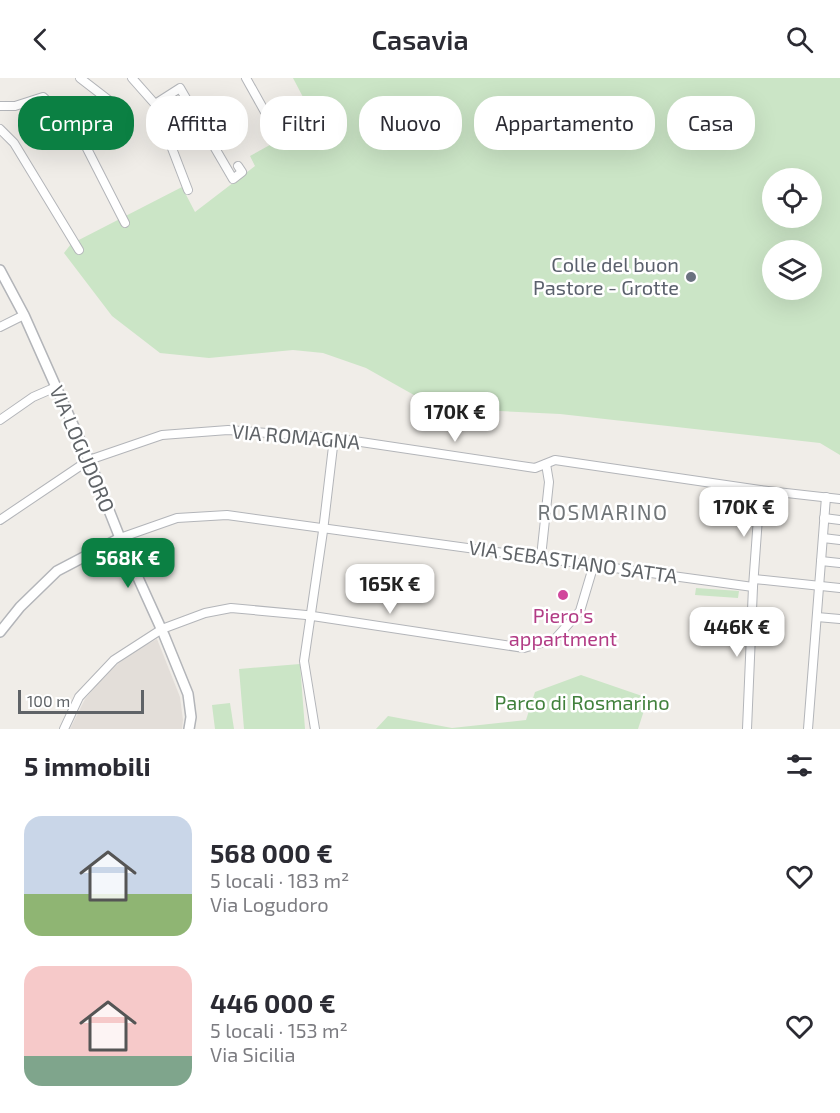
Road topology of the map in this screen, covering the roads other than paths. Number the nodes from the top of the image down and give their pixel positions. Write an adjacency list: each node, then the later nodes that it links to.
1 (80, 78): 4 (street)
2 (132, 78): 5 (street)
3 (246, 78): 8 (street)
4 (103, 96)
5 (148, 96)
6 (168, 96): 7 (street)
7 (185, 96)
8 (260, 103)
9 (0, 106): 15 (street)
10 (0, 129): 16 (street)
11 (173, 150): 14 (street)
12 (215, 150): 13 (street)
13 (238, 166)
14 (188, 190)
15 (125, 223)
16 (79, 250)
17 (0, 270): 18 (street, VIA LOGUDORO)
18 (24, 315): 19 (street); 20 (street, VIA LOGUDORO)
19 (0, 327)
20 (56, 387): 21 (street); 23 (street, VIA LOGUDORO)
21 (0, 420)
22 (334, 438): 23 (street, VIA ROMAGNA); 24 (street, VIA ROMAGNA); 31 (street)
23 (89, 460): 29 (street, VIA ROMAGNA); 32 (street, VIA LOGUDORO)
24 (546, 464): 25 (street, VIA ROMAGNA); 35 (street)
25 (760, 490): 26 (street, VIA ROMAGNA); 39 (street)
26 (826, 497): 27 (street, VIA ROMAGNA); 28 (street)
27 (840, 499)
28 (824, 518): 30 (street); 33 (street)
29 (0, 520)
30 (840, 520)
31 (324, 527): 32 (street, VIA SEBASTIANO SATTA); 35 (street, VIA SEBASTIANO SATTA); 42 (street)
32 (120, 538): 45 (street, VIA LOGUDORO); 46 (street, VIA SEBASTIANO SATTA)
33 (823, 538): 34 (street); 36 (street)
34 (840, 540)
35 (541, 557): 38 (street, VIA SEBASTIANO SATTA)
36 (821, 561): 37 (street); 40 (street)
37 (840, 563)
38 (594, 564): 39 (street, VIA SEBASTIANO SATTA); 42 (street)
39 (753, 583): 40 (street, VIA SEBASTIANO SATTA); 50 (street)
40 (819, 586): 41 (street, VIA SEBASTIANO SATTA); 43 (street)
41 (840, 588)
42 (311, 615): 45 (street); 49 (street)
43 (817, 617): 44 (street); 51 (street)
44 (840, 619)
45 (162, 629): 47 (street); 48 (street, VIA LOGUDORO)
46 (0, 632)
47 (64, 729)
48 (189, 729)
49 (315, 729)
50 (747, 729)
51 (808, 729)

